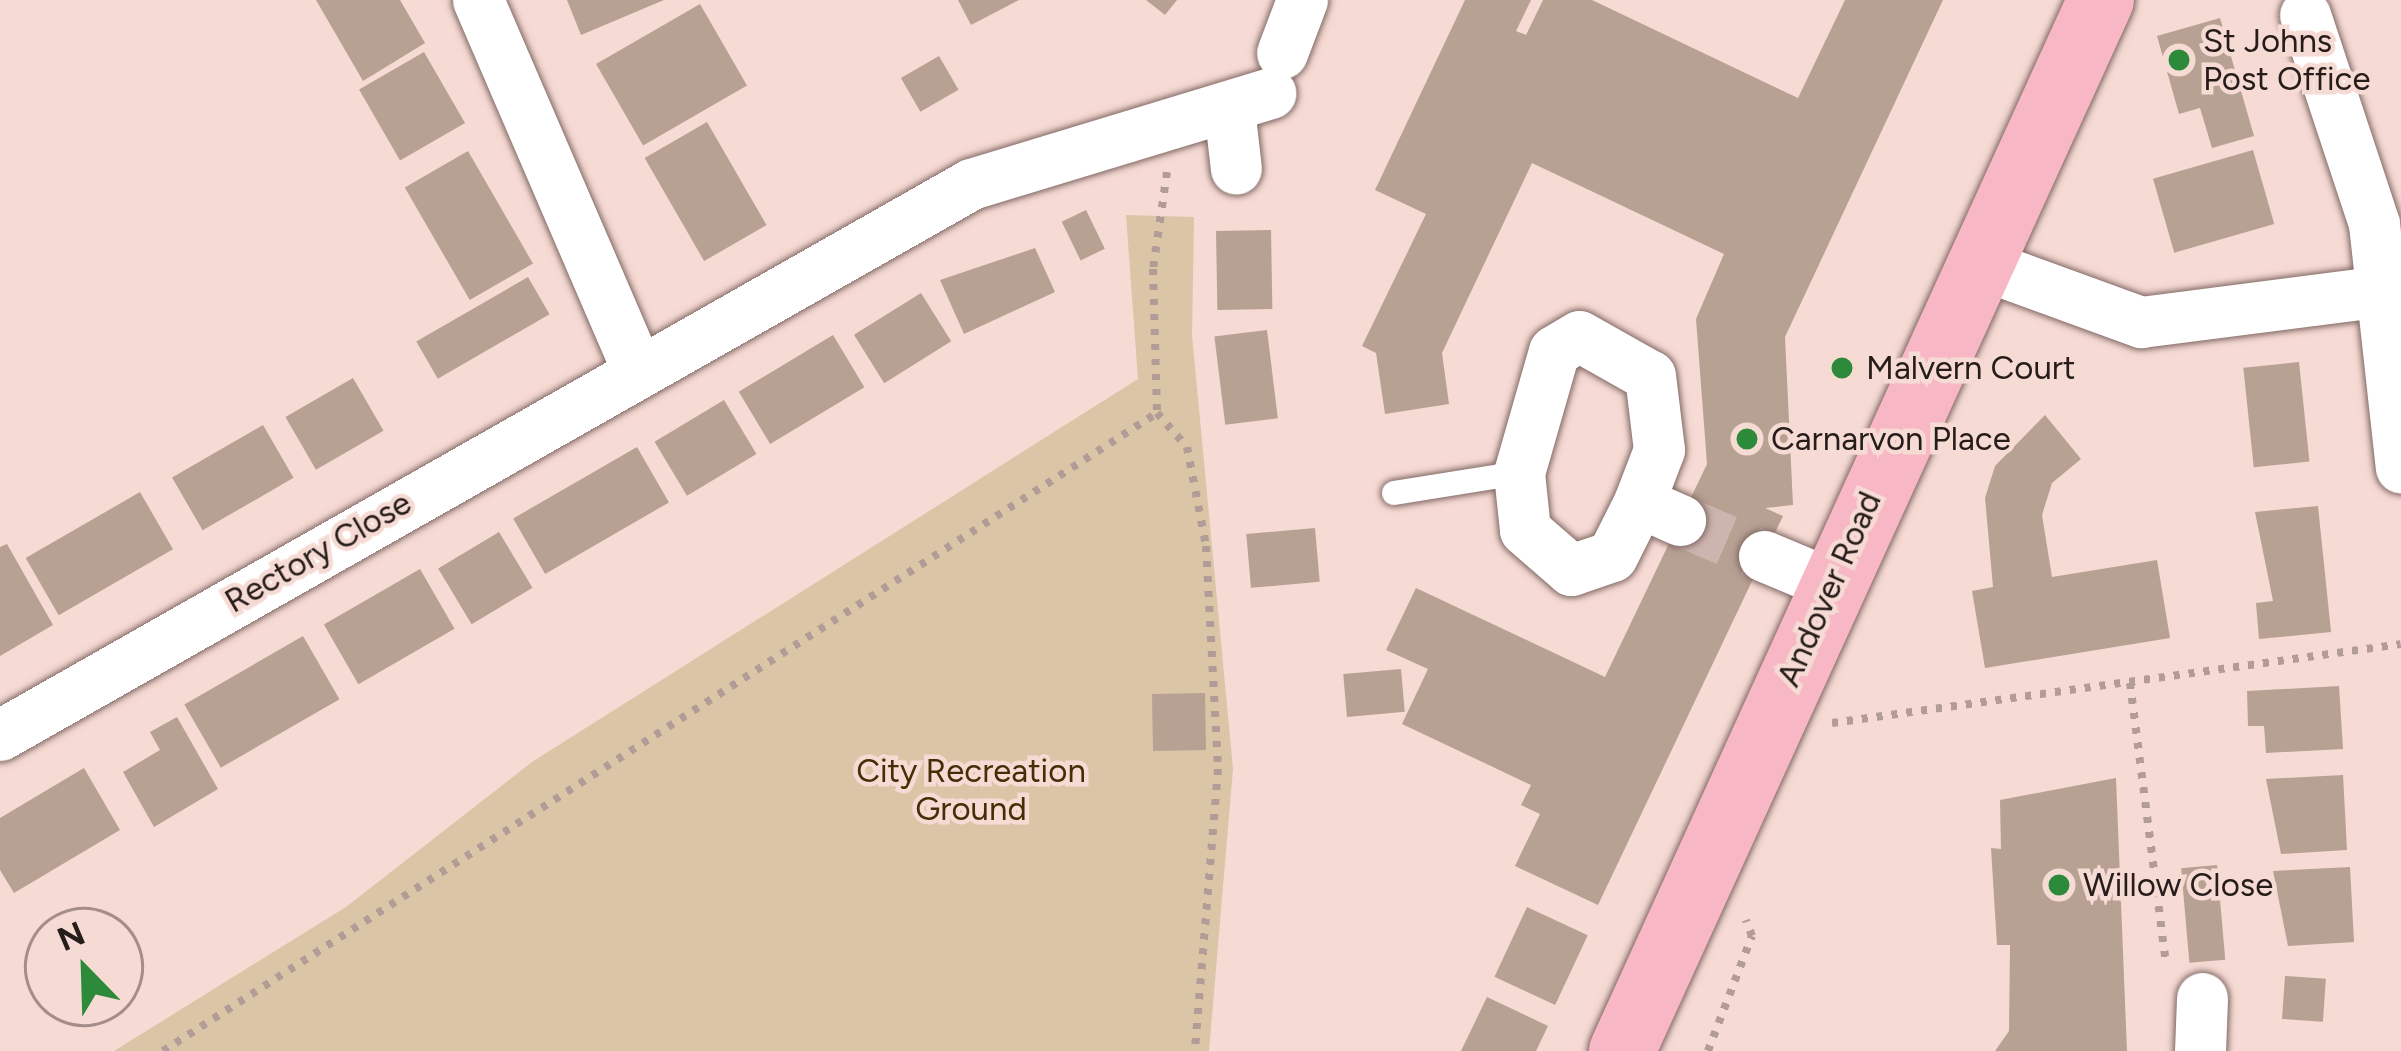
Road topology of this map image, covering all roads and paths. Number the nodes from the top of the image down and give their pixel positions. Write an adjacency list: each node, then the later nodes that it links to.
1 (478, 0): 11 (street)
2 (1302, 0): 5 (street)
3 (2101, 0): 9 (main road, Andover Road)
4 (2308, 14): 8 (street)
5 (1260, 85): 6 (street, Rectory Close); 7 (street)
6 (1175, 117): 11 (street, Rectory Close); 12 (path)
7 (1236, 170)
8 (2388, 217): 10 (street)
9 (1976, 262): 10 (street); 17 (main road, Andover Road)
10 (2374, 292): 13 (street)
11 (638, 370): 21 (street, Rectory Close)
12 (1157, 413): 23 (path); 24 (path)
13 (2401, 468)
14 (1519, 473): 14 (street); 15 (lane)
15 (1394, 493)
16 (1764, 556): 17 (street)
17 (1831, 584): 25 (main road, Andover Road)
18 (2401, 644): 19 (path)
19 (2130, 682): 20 (path); 22 (path)
20 (1808, 726)
21 (0, 735)
22 (2202, 998): 26 (street)
23 (163, 1051)
24 (1196, 1051)
25 (1622, 1051)
26 (2200, 1051)

